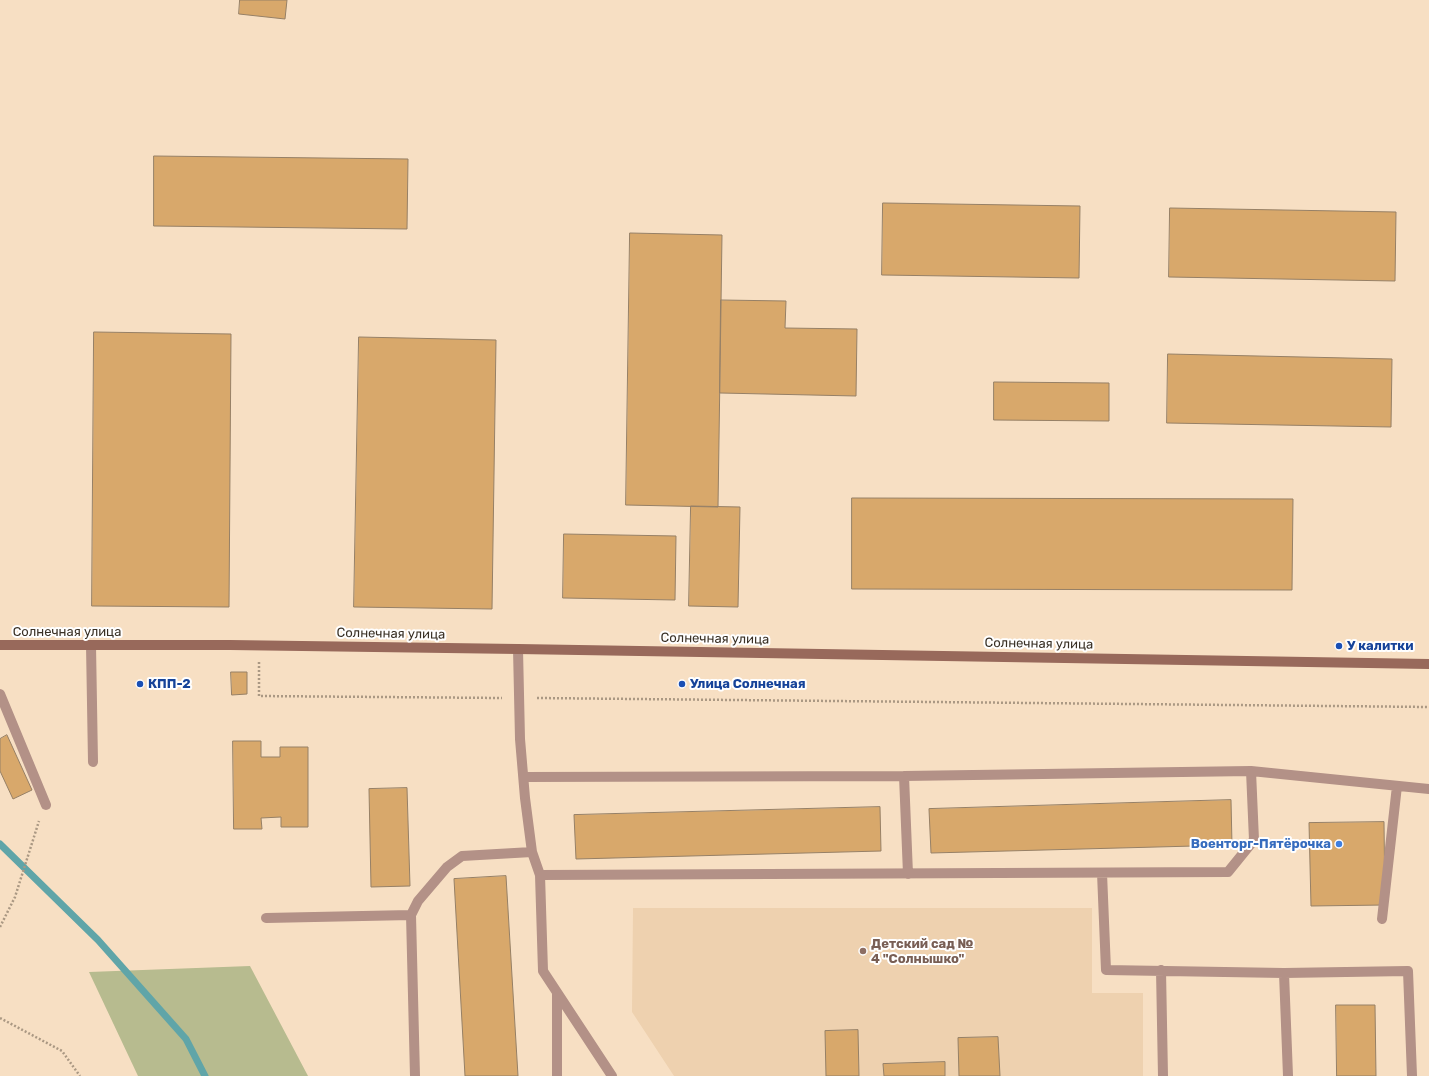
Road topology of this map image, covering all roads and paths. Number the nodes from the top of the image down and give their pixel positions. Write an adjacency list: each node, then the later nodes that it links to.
1 (0, 645): 2 (street, Солнечная улица)
2 (90, 645): 3 (street, Солнечная улица); 9 (lane)
3 (260, 646): 4 (street, Солнечная улица); 7 (path)
4 (518, 649): 5 (street, Солнечная улица); 7 (lane)
5 (1429, 664)
6 (0, 694): 15 (lane)
7 (519, 698): 8 (path); 12 (lane)
8 (1429, 707)
9 (93, 762)
10 (1251, 771): 11 (lane); 13 (lane); 17 (lane)
11 (904, 776): 12 (lane); 18 (lane)
12 (524, 777): 16 (lane)
13 (1397, 786): 14 (lane); 22 (lane)
14 (1429, 789)
15 (46, 805): 23 (path)
16 (532, 852): 19 (lane); 20 (lane)
17 (1102, 873): 18 (lane); 24 (lane)
18 (908, 874): 19 (lane)
19 (540, 875): 26 (lane)
20 (411, 915): 21 (lane); 29 (lane)
21 (266, 918)
22 (1382, 919)
23 (0, 927)
24 (1161, 970): 25 (lane); 32 (lane)
25 (1284, 973): 33 (lane); 34 (lane)
26 (557, 993): 30 (lane); 31 (lane)
27 (0, 1018): 28 (path)
28 (80, 1076)
29 (415, 1076)
30 (557, 1076)
31 (612, 1076)
32 (1163, 1076)
33 (1288, 1076)
34 (1412, 1076)

